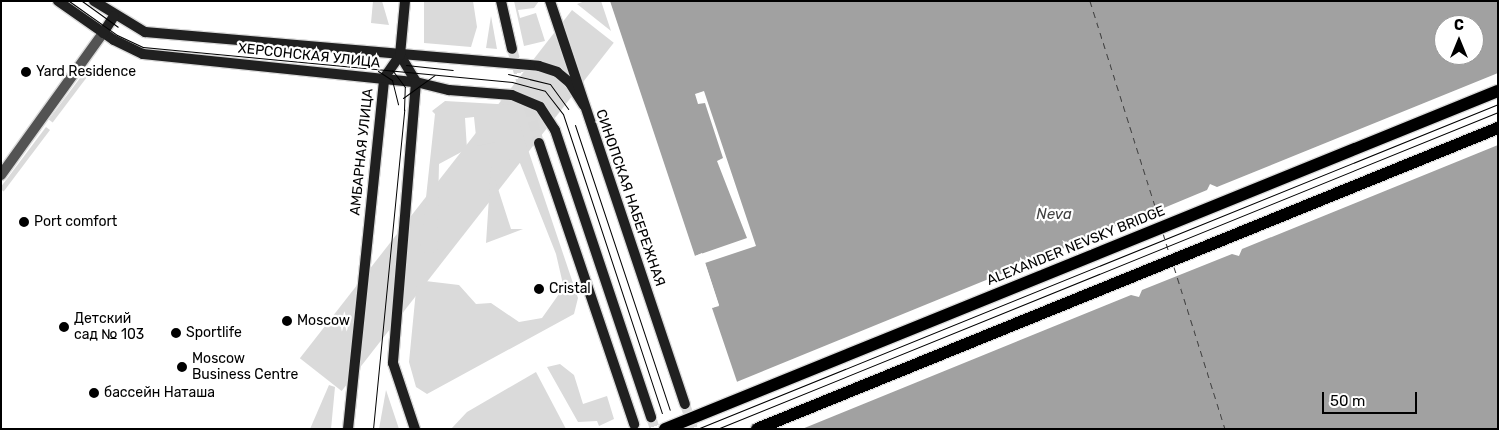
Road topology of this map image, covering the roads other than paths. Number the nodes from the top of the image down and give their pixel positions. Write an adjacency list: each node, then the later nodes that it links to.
1 (58, 1): 7 (main road, ХЕРСОНСКАЯ УЛИЦА)
2 (94, 1): 6 (main road, ХЕРСОНСКАЯ УЛИЦА)
3 (405, 1): 9 (main road)
4 (501, 1): 8 (main road)
5 (550, 1): 13 (main road, СИНОПСКАЯ НАБЕРЕЖНАЯ)
6 (114, 16): 7 (main road); 9 (main road, ХЕРСОНСКАЯ УЛИЦА)
7 (103, 33): 10 (main road, ХЕРСОНСКАЯ УЛИЦА); 16 (street)
8 (512, 49)
9 (400, 55): 10 (main road, АМБАРНАЯ УЛИЦА); 11 (main road); 13 (main road, ХЕРСОНСКАЯ УЛИЦА)
10 (384, 78): 11 (main road, ХЕРСОНСКАЯ УЛИЦА); 20 (main road, АМБАРНАЯ УЛИЦА)
11 (416, 82): 18 (main road, ХЕРСОНСКАЯ УЛИЦА); 21 (main road)
12 (1498, 91): 22 (main road, ALEXANDER NEVSKY BRIDGE, bridge)
13 (584, 105): 17 (main road, СИНОПСКАЯ НАБЕРЕЖНАЯ)
14 (1498, 128): 23 (main road)
15 (539, 143): 19 (main road)
16 (1, 175)
17 (684, 404)
18 (652, 417)
19 (634, 424)
20 (348, 429)
21 (415, 429)
22 (666, 429)
23 (757, 429)

